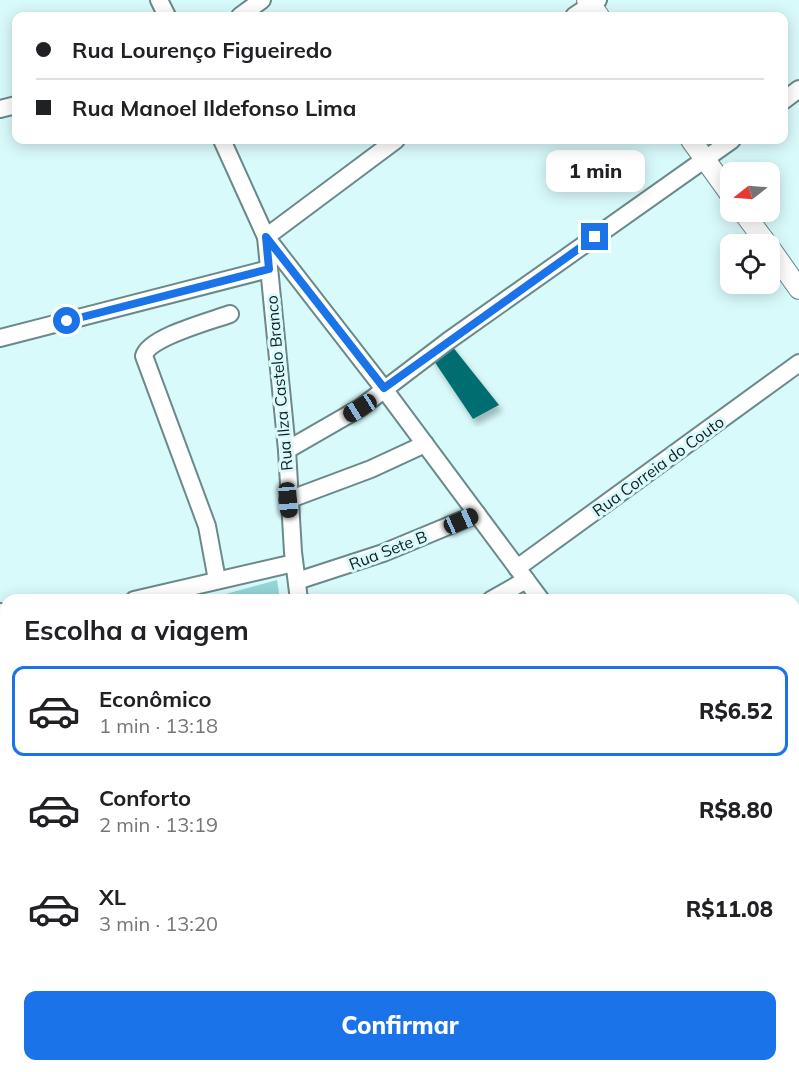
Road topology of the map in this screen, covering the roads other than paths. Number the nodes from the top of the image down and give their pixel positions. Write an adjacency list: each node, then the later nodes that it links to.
1 (262, 0): 2 (street)
2 (246, 12)
3 (224, 144): 9 (street)
4 (391, 144): 9 (street)
5 (694, 144): 7 (street)
6 (727, 144): 7 (street)
7 (706, 159): 8 (street); 16 (street)
8 (720, 179)
9 (266, 237): 11 (street, Rua Ilza Castelo Branco); 16 (street)
10 (780, 263): 12 (street)
11 (269, 269): 14 (street); 18 (street, Rua Ilza Castelo Branco)
12 (799, 289)
13 (230, 314): 23 (street)
14 (0, 338)
15 (799, 363): 22 (street, Rua Correia do Couto)
16 (384, 388): 17 (street); 18 (street)
17 (426, 444): 19 (street); 20 (street)
18 (287, 450): 19 (street, Rua Ilza Castelo Branco)
19 (288, 500): 21 (street, Rua Ilza Castelo Branco)
20 (477, 514): 22 (street); 24 (street, Rua Sete B)
21 (294, 562): 23 (street); 24 (street, Rua Ilza Castelo Branco)
22 (522, 574): 27 (street, Rua Correia do Couto); 28 (street)
23 (217, 580): 25 (street)
24 (297, 581): 26 (street, Rua Ilza Castelo Branco)
25 (159, 594)
26 (298, 594)
27 (498, 594)
28 (537, 594)

